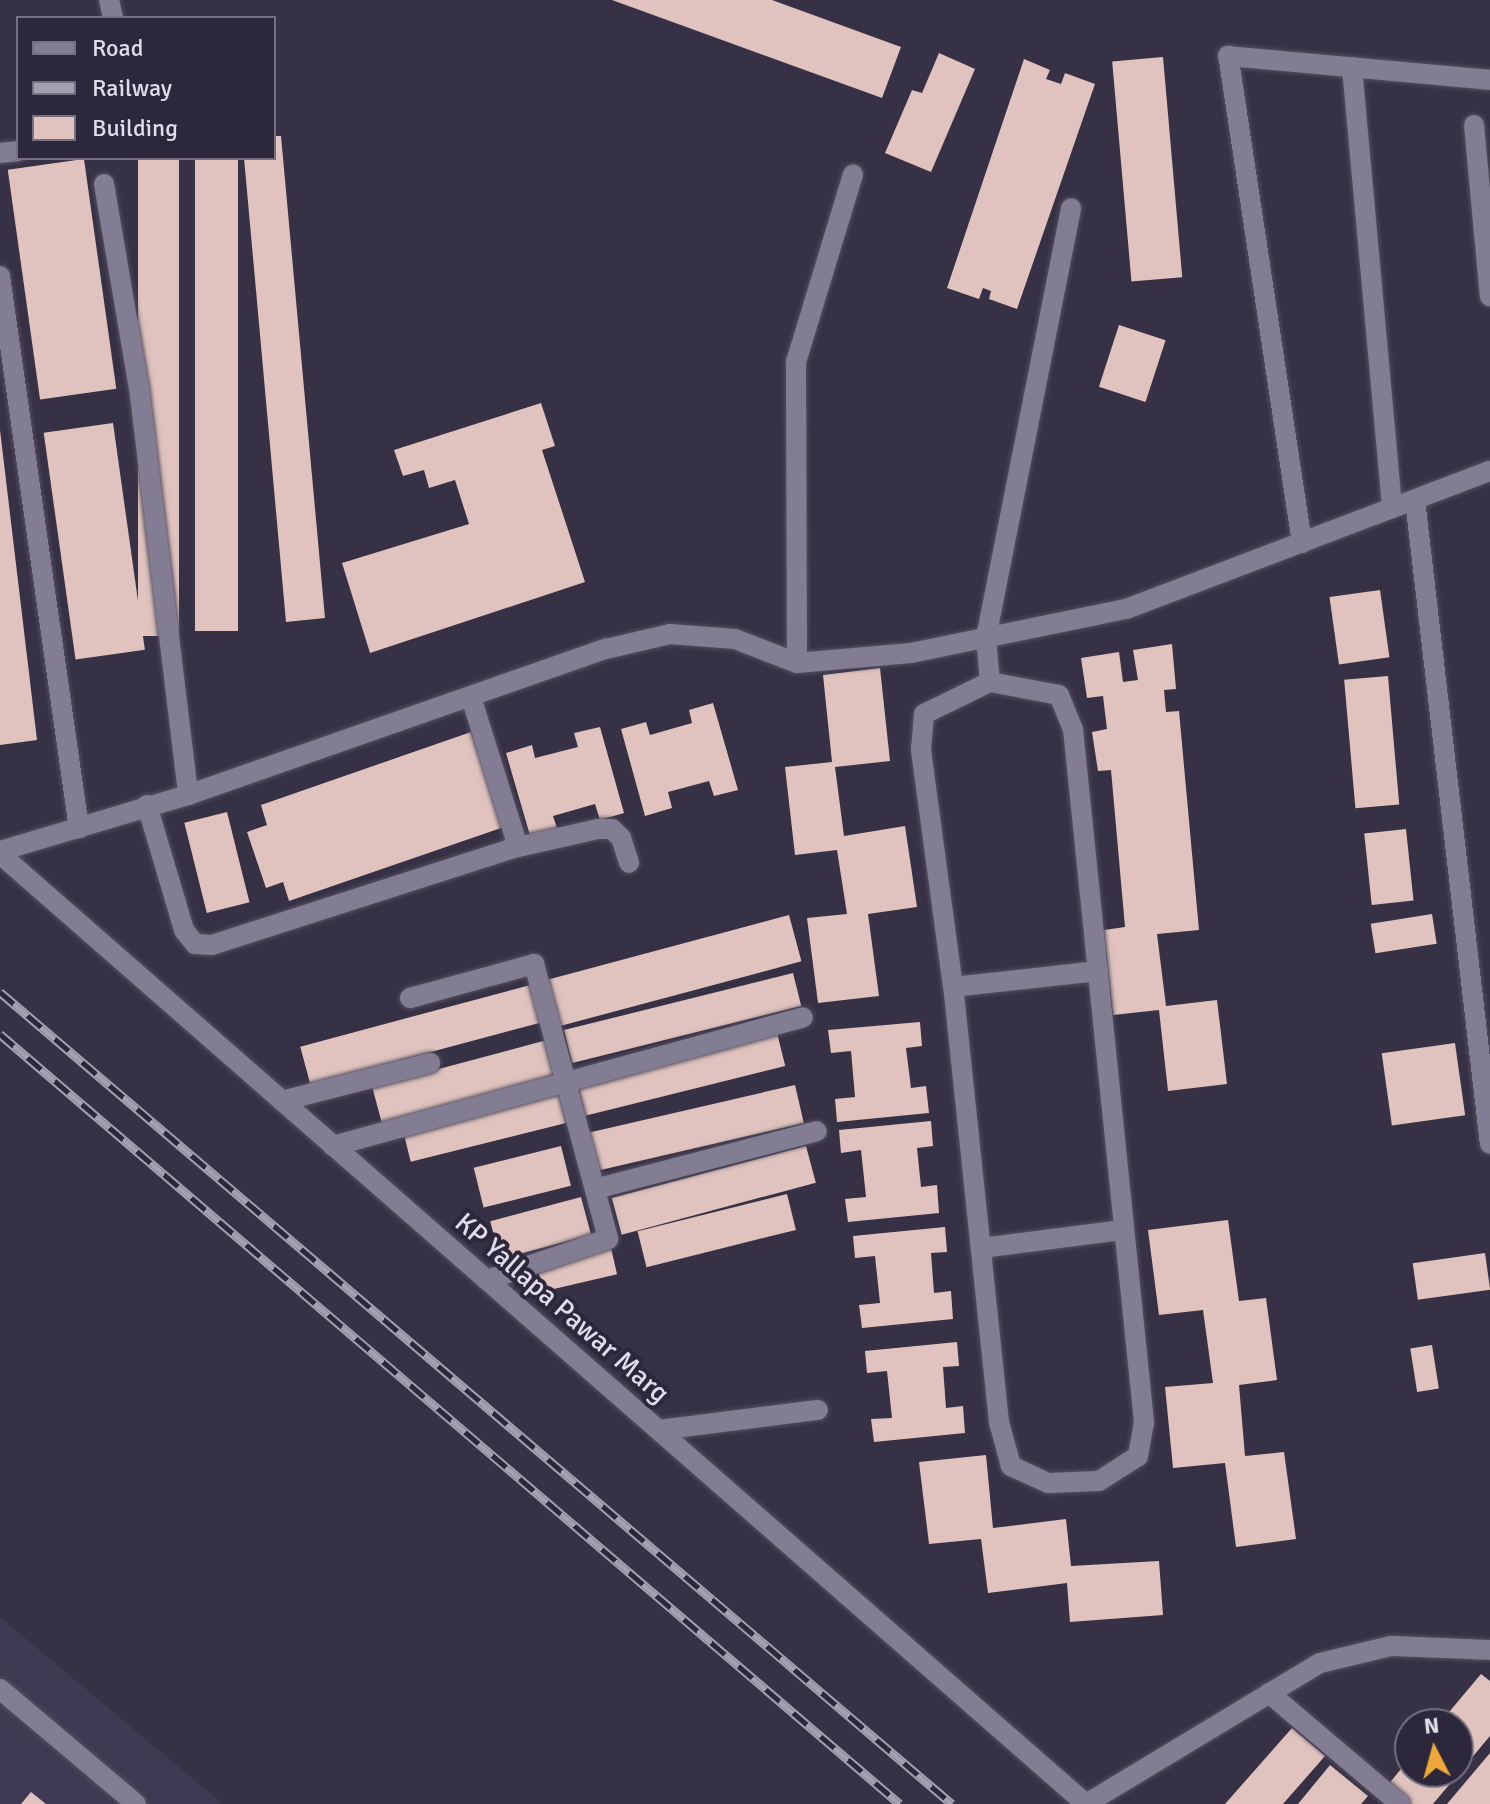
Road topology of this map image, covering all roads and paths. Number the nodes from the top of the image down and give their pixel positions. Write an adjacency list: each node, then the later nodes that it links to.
1 (1352, 67): 2 (street); 11 (street); 12 (street)
2 (1490, 80)
3 (1474, 125): 8 (street)
4 (853, 174): 14 (street)
5 (104, 184): 17 (street)
6 (1071, 208): 13 (street)
7 (0, 276): 19 (street)
8 (1490, 296)
9 (1490, 471): 10 (street)
10 (1415, 500): 11 (street); 31 (street)
11 (1392, 508): 12 (street)
12 (1302, 543): 13 (street)
13 (986, 638): 14 (street); 15 (street)
14 (797, 663): 16 (street)
15 (990, 682): 23 (street); 24 (street)
16 (471, 697): 17 (street); 20 (street)
17 (188, 795): 18 (street)
18 (147, 805): 19 (street); 20 (street)
19 (79, 828): 21 (street)
20 (518, 847): 22 (street)
21 (0, 853): 29 (street, KP Yallapa Pawar Marg)
22 (629, 863)
23 (1098, 971): 24 (street); 34 (street)
24 (953, 987): 35 (street)
25 (410, 998): 28 (street)
26 (803, 1017): 28 (street)
27 (430, 1063): 29 (street)
28 (566, 1082): 32 (street); 33 (street)
29 (282, 1101): 32 (street, KP Yallapa Pawar Marg)
30 (817, 1131): 33 (street)
31 (1490, 1144)
32 (333, 1146): 36 (street, KP Yallapa Pawar Marg)
33 (595, 1189): 36 (street)
34 (1123, 1230): 35 (street); 35 (street)
35 (982, 1248)
36 (487, 1280): 38 (street, KP Yallapa Pawar Marg)
37 (818, 1410): 38 (street)
38 (659, 1430): 43 (street, KP Yallapa Pawar Marg)
39 (1490, 1650): 41 (street)
40 (0, 1689): 42 (street)
41 (1269, 1693): 43 (street); 44 (street)
42 (136, 1804)
43 (1086, 1804)
44 (1400, 1804)

